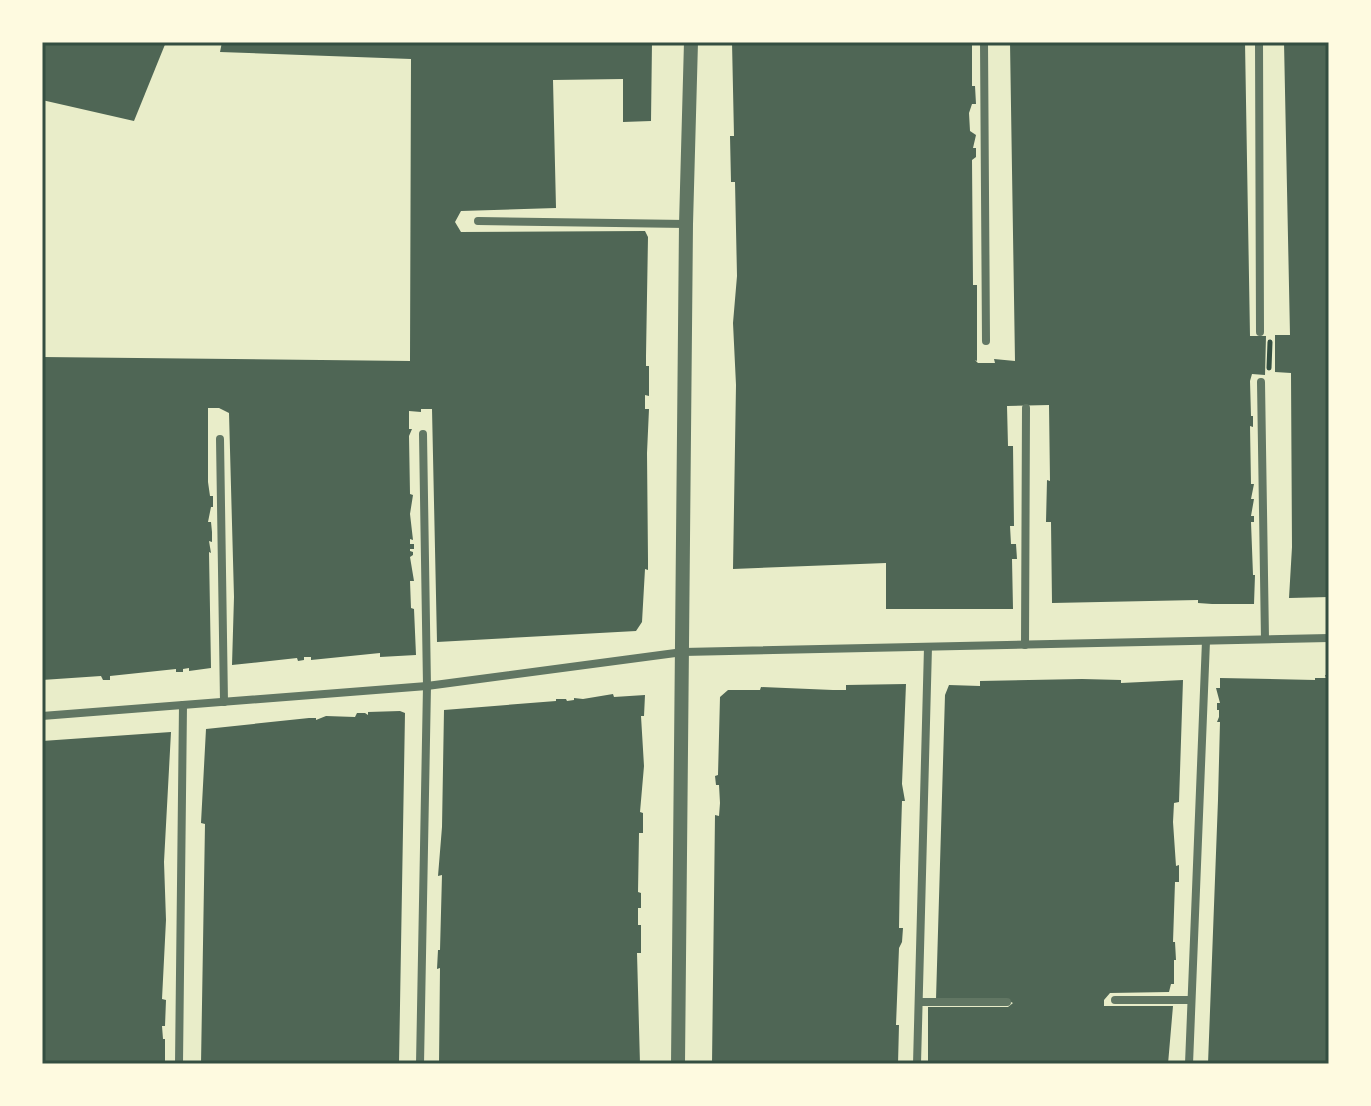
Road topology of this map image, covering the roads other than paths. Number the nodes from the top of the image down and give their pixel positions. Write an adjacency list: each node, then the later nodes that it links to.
1 (691, 42): 5 (street)
2 (984, 42): 7 (street)
3 (1259, 42): 6 (street)
4 (478, 221): 5 (street)
5 (686, 224): 17 (street)
6 (1260, 332)
7 (986, 341)
8 (1261, 382): 13 (street)
9 (1026, 408): 15 (street)
10 (423, 434): 18 (street)
11 (220, 439): 19 (street)
12 (1329, 638): 13 (street)
13 (1265, 639): 14 (street)
14 (1206, 641): 15 (street); 23 (street)
15 (1025, 645): 16 (street)
16 (928, 647): 17 (street); 24 (street)
17 (683, 652): 18 (street); 28 (street)
18 (427, 686): 19 (street); 27 (street)
19 (224, 702): 20 (street)
20 (183, 705): 21 (street); 26 (street)
21 (42, 716)
22 (1115, 1000): 23 (street)
23 (1190, 1000): 30 (street)
24 (919, 1002): 25 (street); 29 (street)
25 (1007, 1002)
26 (179, 1064)
27 (420, 1064)
28 (678, 1064)
29 (917, 1064)
30 (1189, 1064)

